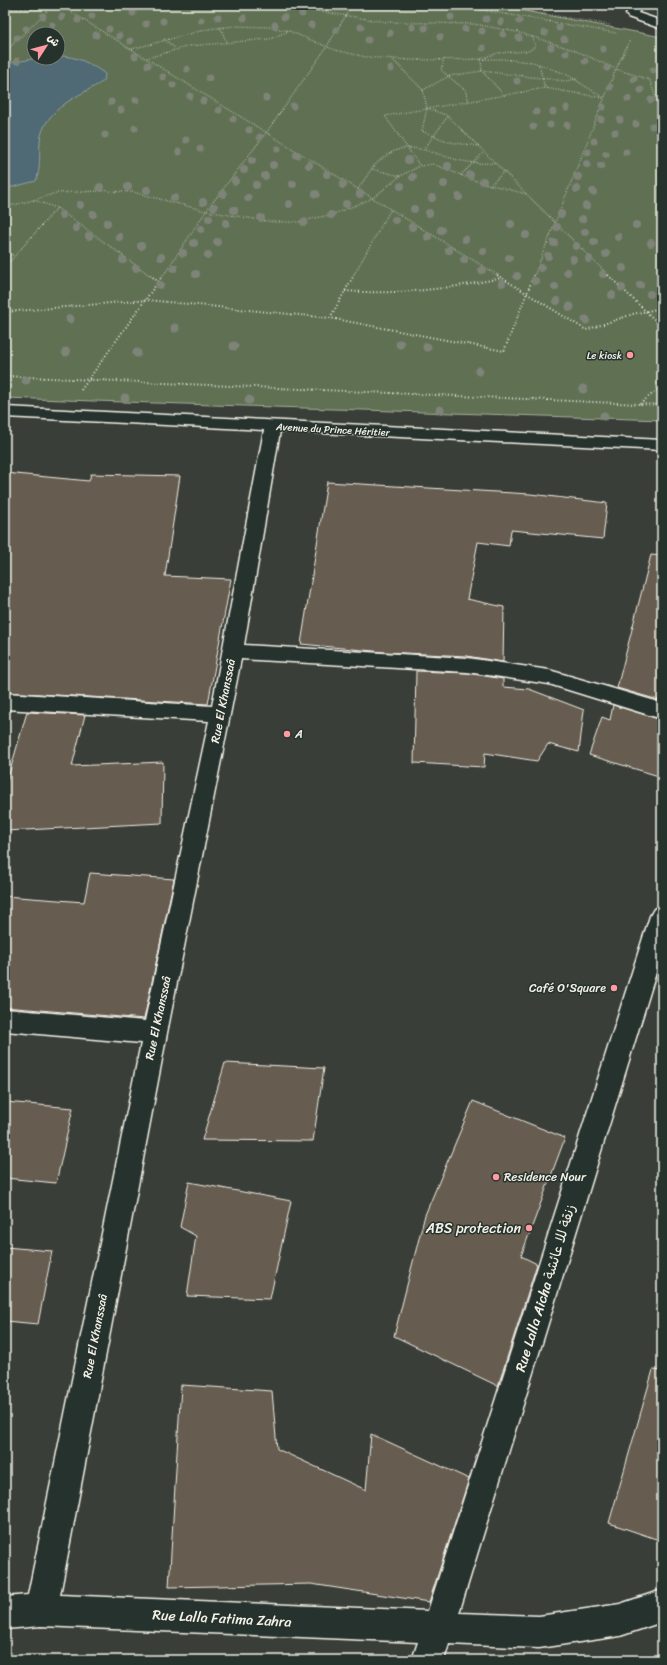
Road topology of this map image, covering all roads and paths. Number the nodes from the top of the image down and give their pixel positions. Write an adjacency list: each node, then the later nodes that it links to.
1 (53, 5): 8 (path)
2 (115, 5): 9 (path)
3 (279, 5): 11 (path)
4 (352, 5): 11 (path)
5 (453, 5): 18 (path)
6 (493, 5): 15 (path)
7 (636, 5): 12 (street)
8 (51, 8): 9 (path); 10 (path); 24 (path)
9 (66, 8): 23 (path)
10 (5, 9)
11 (344, 17): 17 (path); 22 (path)
12 (645, 20): 13 (street); 15 (path)
13 (662, 25)
14 (220, 27): 16 (path); 19 (path); 20 (path)
15 (636, 30): 18 (path)
16 (289, 31): 20 (path); 22 (path)
17 (532, 36): 28 (path); 30 (path)
18 (632, 36): 30 (path)
19 (164, 39): 21 (path); 23 (path)
20 (227, 43): 21 (path)
21 (176, 48): 26 (path)
22 (326, 48): 25 (path); 43 (path)
23 (132, 49): 26 (path)
24 (5, 52)
25 (391, 58): 27 (path); 36 (path)
26 (147, 59): 43 (path)
27 (444, 59): 28 (path); 32 (path)
28 (481, 59): 29 (path); 31 (path)
29 (539, 65): 33 (path); 34 (path)
30 (616, 69): 38 (path); 42 (path)
31 (482, 71): 32 (path); 33 (path); 37 (path)
32 (449, 76): 36 (path); 39 (path)
33 (542, 78): 34 (path); 35 (path)
34 (577, 79): 38 (path)
35 (545, 88): 37 (path); 38 (path)
36 (423, 90): 40 (path)
37 (504, 95): 39 (path)
38 (604, 98): 65 (path)
39 (469, 101): 40 (path)
40 (427, 108): 41 (path); 44 (path); 46 (path)
41 (448, 116): 44 (path); 45 (path)
42 (662, 118)
43 (266, 133): 57 (path); 64 (path)
44 (432, 137): 45 (path); 47 (path)
45 (478, 146): 48 (path)
46 (408, 147): 47 (path); 51 (path); 52 (path)
47 (425, 148): 49 (path)
48 (484, 152): 49 (path); 50 (path)
49 (471, 162): 50 (path); 54 (path)
50 (495, 163): 53 (path)
51 (420, 166): 54 (path); 55 (path)
52 (372, 169): 55 (path); 57 (path)
53 (504, 172): 56 (path); 58 (path)
54 (461, 175): 56 (path)
55 (400, 176): 59 (path)
56 (490, 185): 58 (path)
57 (358, 189): 59 (path)
58 (526, 194): 65 (path)
59 (373, 198): 63 (path); 64 (path)
60 (34, 200): 61 (path); 62 (path); 64 (path)
61 (5, 207)
62 (57, 208): 67 (path); 70 (path)
63 (391, 209): 69 (path); 71 (path)
64 (206, 211): 70 (path)
65 (554, 222): 72 (path); 75 (path)
66 (5, 254): 67 (path)
67 (15, 255): 68 (path)
68 (5, 267)
69 (502, 277): 71 (path); 72 (path)
70 (159, 282): 73 (path)
71 (344, 291): 77 (path)
72 (527, 293): 75 (path); 77 (path)
73 (147, 300): 76 (path); 77 (path); 80 (path)
74 (662, 308): 75 (path)
75 (646, 311): 78 (path)
76 (5, 312)
77 (330, 318)
78 (662, 327)
79 (5, 376): 80 (path)
80 (87, 379): 83 (path); 85 (path)
81 (662, 386): 82 (path)
82 (640, 404)
83 (662, 406)
84 (5, 412): 85 (street, Avenue du Prince Héritier)
85 (65, 415): 86 (street, Avenue du Prince Héritier)
86 (273, 426): 87 (street, Avenue du Prince Héritier); 88 (street, Rue El Khanssaâ)
87 (662, 445)
88 (233, 651): 90 (street); 91 (street, Rue El Khanssaâ)
89 (5, 701): 91 (street)
90 (662, 711)
91 (219, 714): 94 (street, Rue El Khanssaâ)
92 (662, 916): 98 (street, Rue Lalla Aicha زنقة للا عائشة)
93 (5, 1020): 94 (street)
94 (155, 1033): 96 (street, Rue El Khanssaâ)
95 (662, 1606): 98 (street, Rue Lalla Fatima Zahra)
96 (41, 1610): 97 (street, Rue Lalla Fatima Zahra); 98 (street, Rue Lalla Fatima Zahra)
97 (5, 1613)
98 (439, 1628): 99 (street, Rue Lalla Aicha زنقة للا عائشة)
99 (428, 1660)

